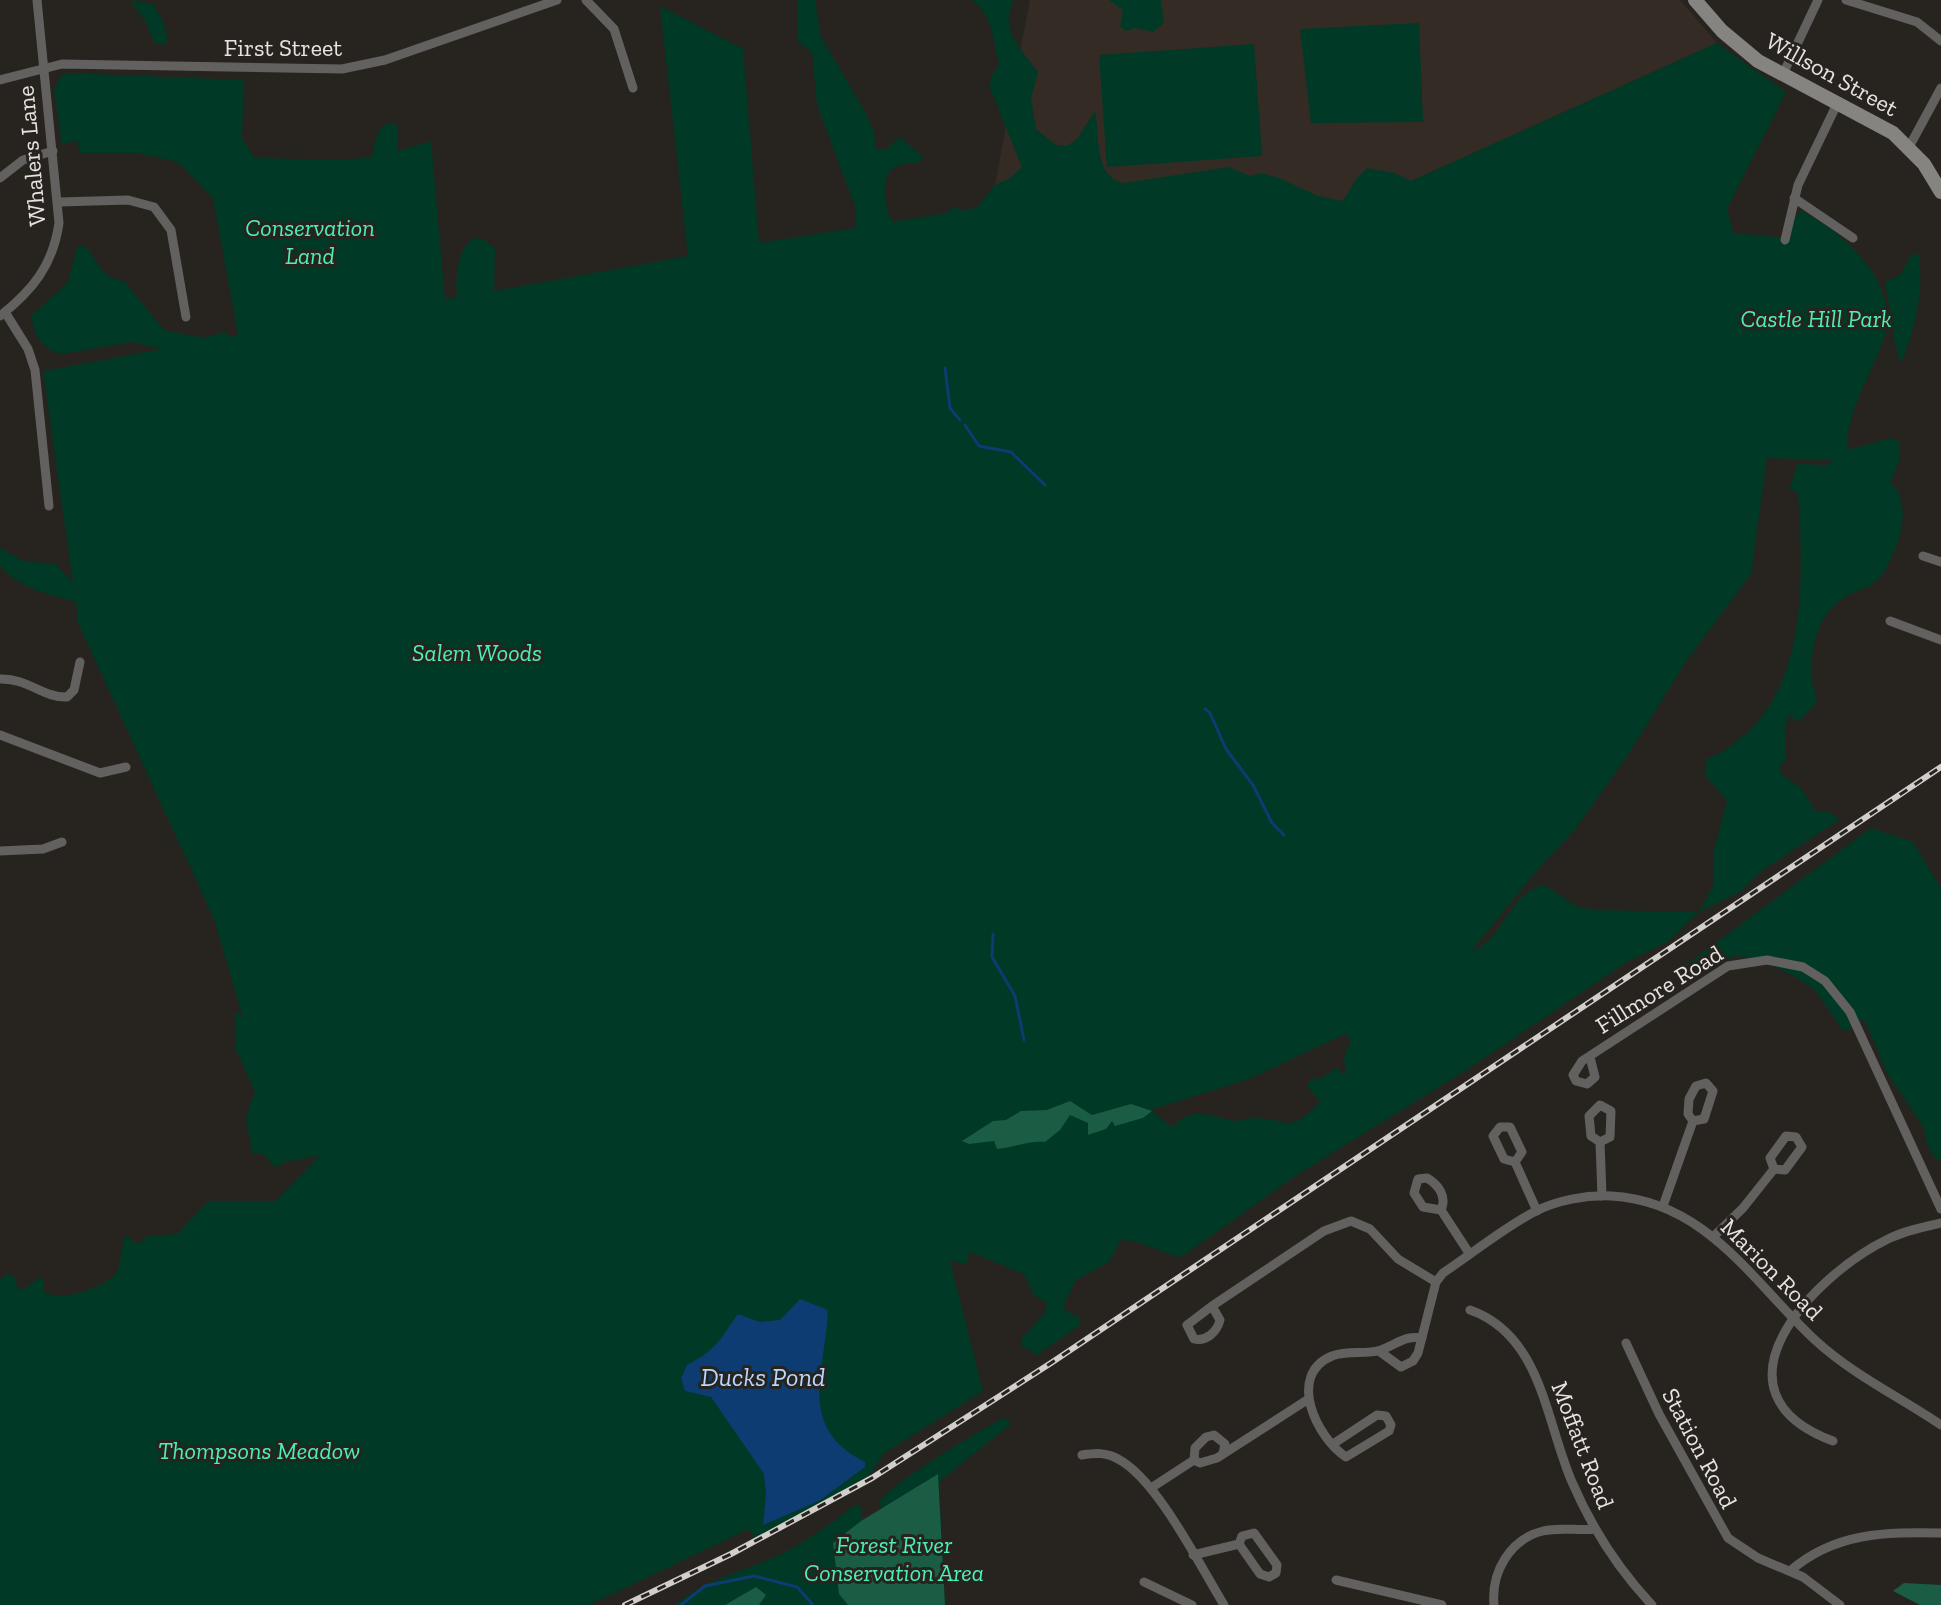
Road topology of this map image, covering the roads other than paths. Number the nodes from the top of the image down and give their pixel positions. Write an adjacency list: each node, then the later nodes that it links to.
1 (37, 0): 8 (street, Whalers Lane)
2 (557, 0): 8 (street, First Street)
3 (586, 0): 11 (street)
4 (1695, 0): 9 (street, Willson Street)
5 (1818, 0): 9 (street)
6 (1846, 0): 7 (street)
7 (1941, 41)
8 (44, 68): 10 (street, First Street); 15 (street, Whalers Lane)
9 (1782, 76): 13 (street, Willson Street)
10 (0, 80)
11 (633, 88)
12 (1941, 88): 14 (street)
13 (1837, 104): 14 (street, Willson Street); 18 (street)
14 (1909, 147): 17 (street, Willson Street)
15 (53, 151): 16 (street); 19 (street, Whalers Lane)
16 (0, 178)
17 (1941, 192)
18 (1794, 198): 20 (street); 21 (street)
19 (59, 202): 22 (street, Whalers Lane); 23 (street)
20 (1853, 238)
21 (1785, 240)
22 (2, 314): 24 (street)
23 (186, 317)
24 (49, 506)
25 (1923, 556): 26 (street)
26 (1941, 562)
27 (1890, 621): 28 (street)
28 (1941, 640)
29 (80, 662): 30 (street)
30 (0, 679)
31 (0, 735): 32 (street)
32 (126, 767)
33 (62, 842): 34 (street)
34 (0, 851)
35 (1590, 1057): 42 (street, Fillmore Road)
36 (1693, 1121): 41 (street)
37 (1600, 1142): 40 (street)
38 (1515, 1162): 44 (street)
39 (1774, 1169): 46 (street)
40 (1602, 1196): 41 (street, Marion Road); 44 (street, Marion Road)
41 (1663, 1206): 46 (street, Marion Road)
42 (1941, 1209)
43 (1441, 1210): 47 (street)
44 (1537, 1211): 47 (street, Marion Road)
45 (1941, 1223): 51 (street)
46 (1714, 1236): 51 (street, Marion Road)
47 (1469, 1253): 48 (street, Marion Road)
48 (1436, 1282): 49 (street); 52 (street)
49 (1212, 1306)
50 (1470, 1310): 63 (street, Moffatt Road)
51 (1793, 1316): 56 (street, Marion Road); 57 (street)
52 (1422, 1338): 54 (street); 54 (street)
53 (1626, 1343): 67 (street, Station Road)
54 (1379, 1351): 55 (street)
55 (1307, 1400): 58 (street); 59 (street)
56 (1941, 1425)
57 (1833, 1441)
58 (1333, 1444): 58 (street)
59 (1223, 1454): 61 (street); 61 (street)
60 (1082, 1455): 62 (street)
61 (1194, 1460): 62 (street)
62 (1151, 1488): 66 (street)
63 (1595, 1529): 73 (street); 74 (street, Moffatt Road)
64 (1941, 1533): 67 (street)
65 (1239, 1544): 65 (street); 66 (street)
66 (1193, 1555): 71 (street)
67 (1790, 1571): 75 (street, Station Road)
68 (1336, 1580): 72 (street)
69 (1144, 1582): 70 (street)
70 (1192, 1605)
71 (1224, 1605)
72 (1442, 1605)
73 (1494, 1605)
74 (1652, 1605)
75 (1840, 1605)

